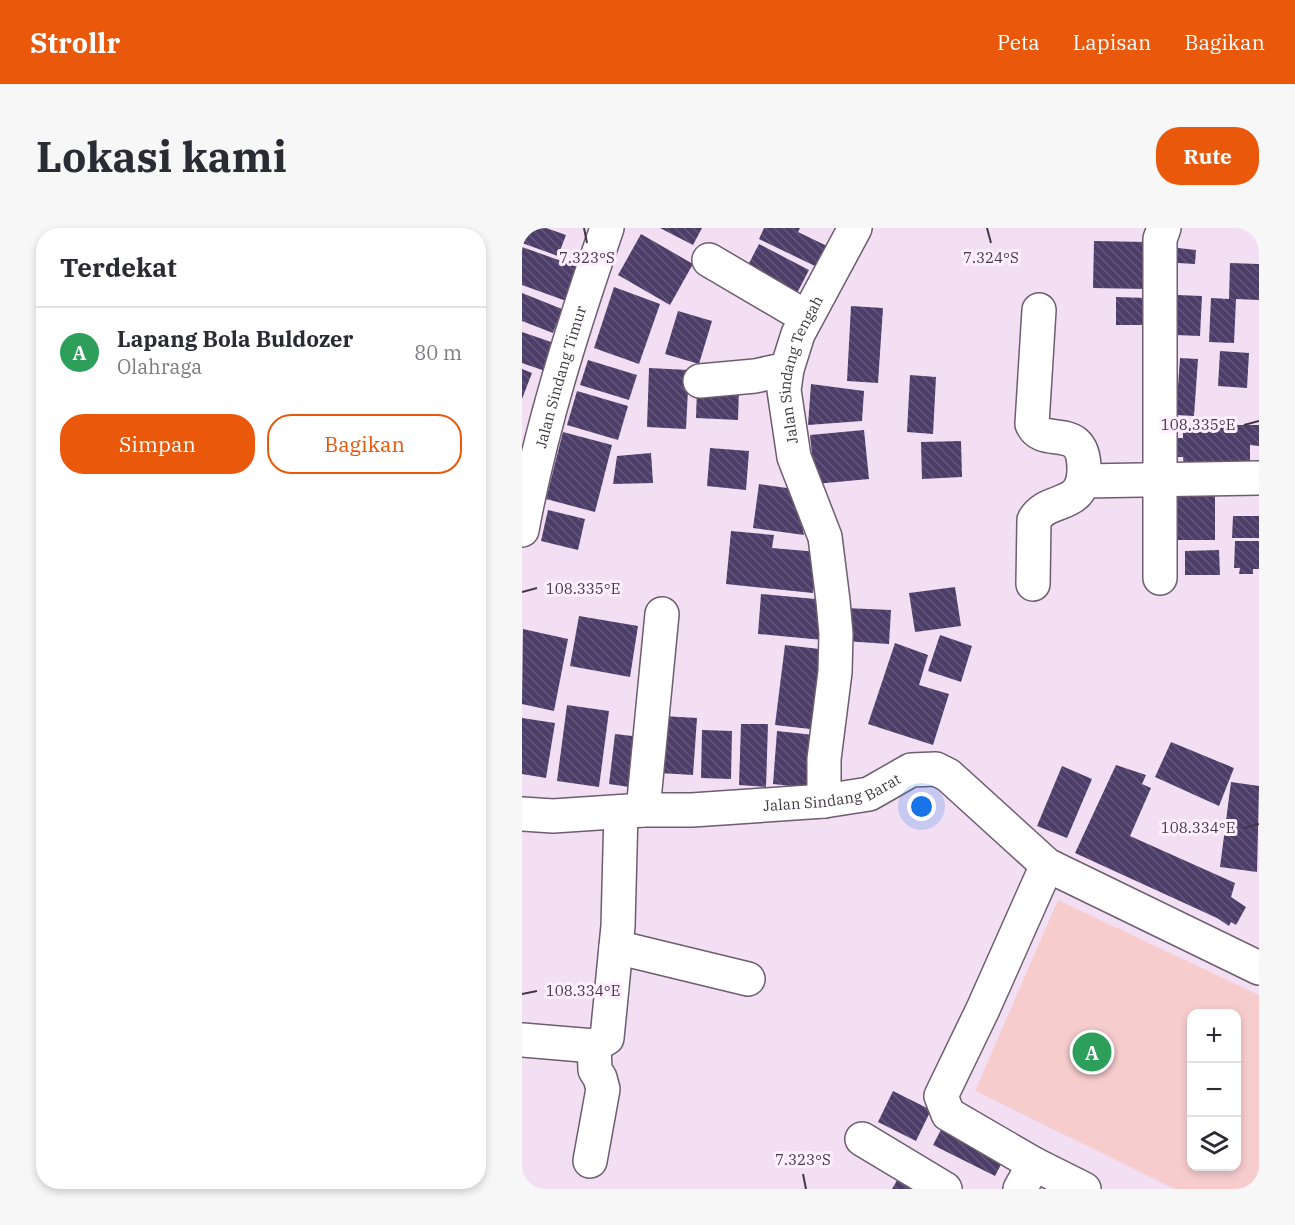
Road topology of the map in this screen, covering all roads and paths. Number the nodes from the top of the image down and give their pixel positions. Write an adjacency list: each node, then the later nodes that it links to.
1 (607, 228): 12 (street, Jalan Sindang Timur)
2 (855, 228): 6 (street, Jalan Sindang Tengah)
3 (1164, 228): 10 (street)
4 (709, 260): 6 (street)
5 (1039, 310): 11 (street)
6 (806, 317): 7 (street, Jalan Sindang Tengah)
7 (787, 369): 8 (street); 16 (street, Jalan Sindang Tengah)
8 (700, 381)
9 (1259, 478): 10 (street)
10 (1160, 479): 11 (street); 13 (street)
11 (1083, 481): 14 (street)
12 (522, 530)
13 (1160, 578)
14 (1033, 584)
15 (662, 614): 17 (street)
16 (824, 801): 17 (street, Jalan Sindang Barat); 19 (street, Jalan Sindang Barat)
17 (632, 811): 18 (street, Jalan Sindang Barat); 20 (street)
18 (522, 814)
19 (1047, 865): 21 (street, Jalan Sindang Barat); 27 (street)
20 (616, 947): 22 (street); 24 (street)
21 (1259, 968)
22 (748, 979)
23 (522, 1040): 24 (street)
24 (594, 1046): 26 (street)
25 (862, 1139): 28 (street)
26 (590, 1161)
27 (1027, 1176): 29 (street)
28 (945, 1189)
29 (1084, 1189)

